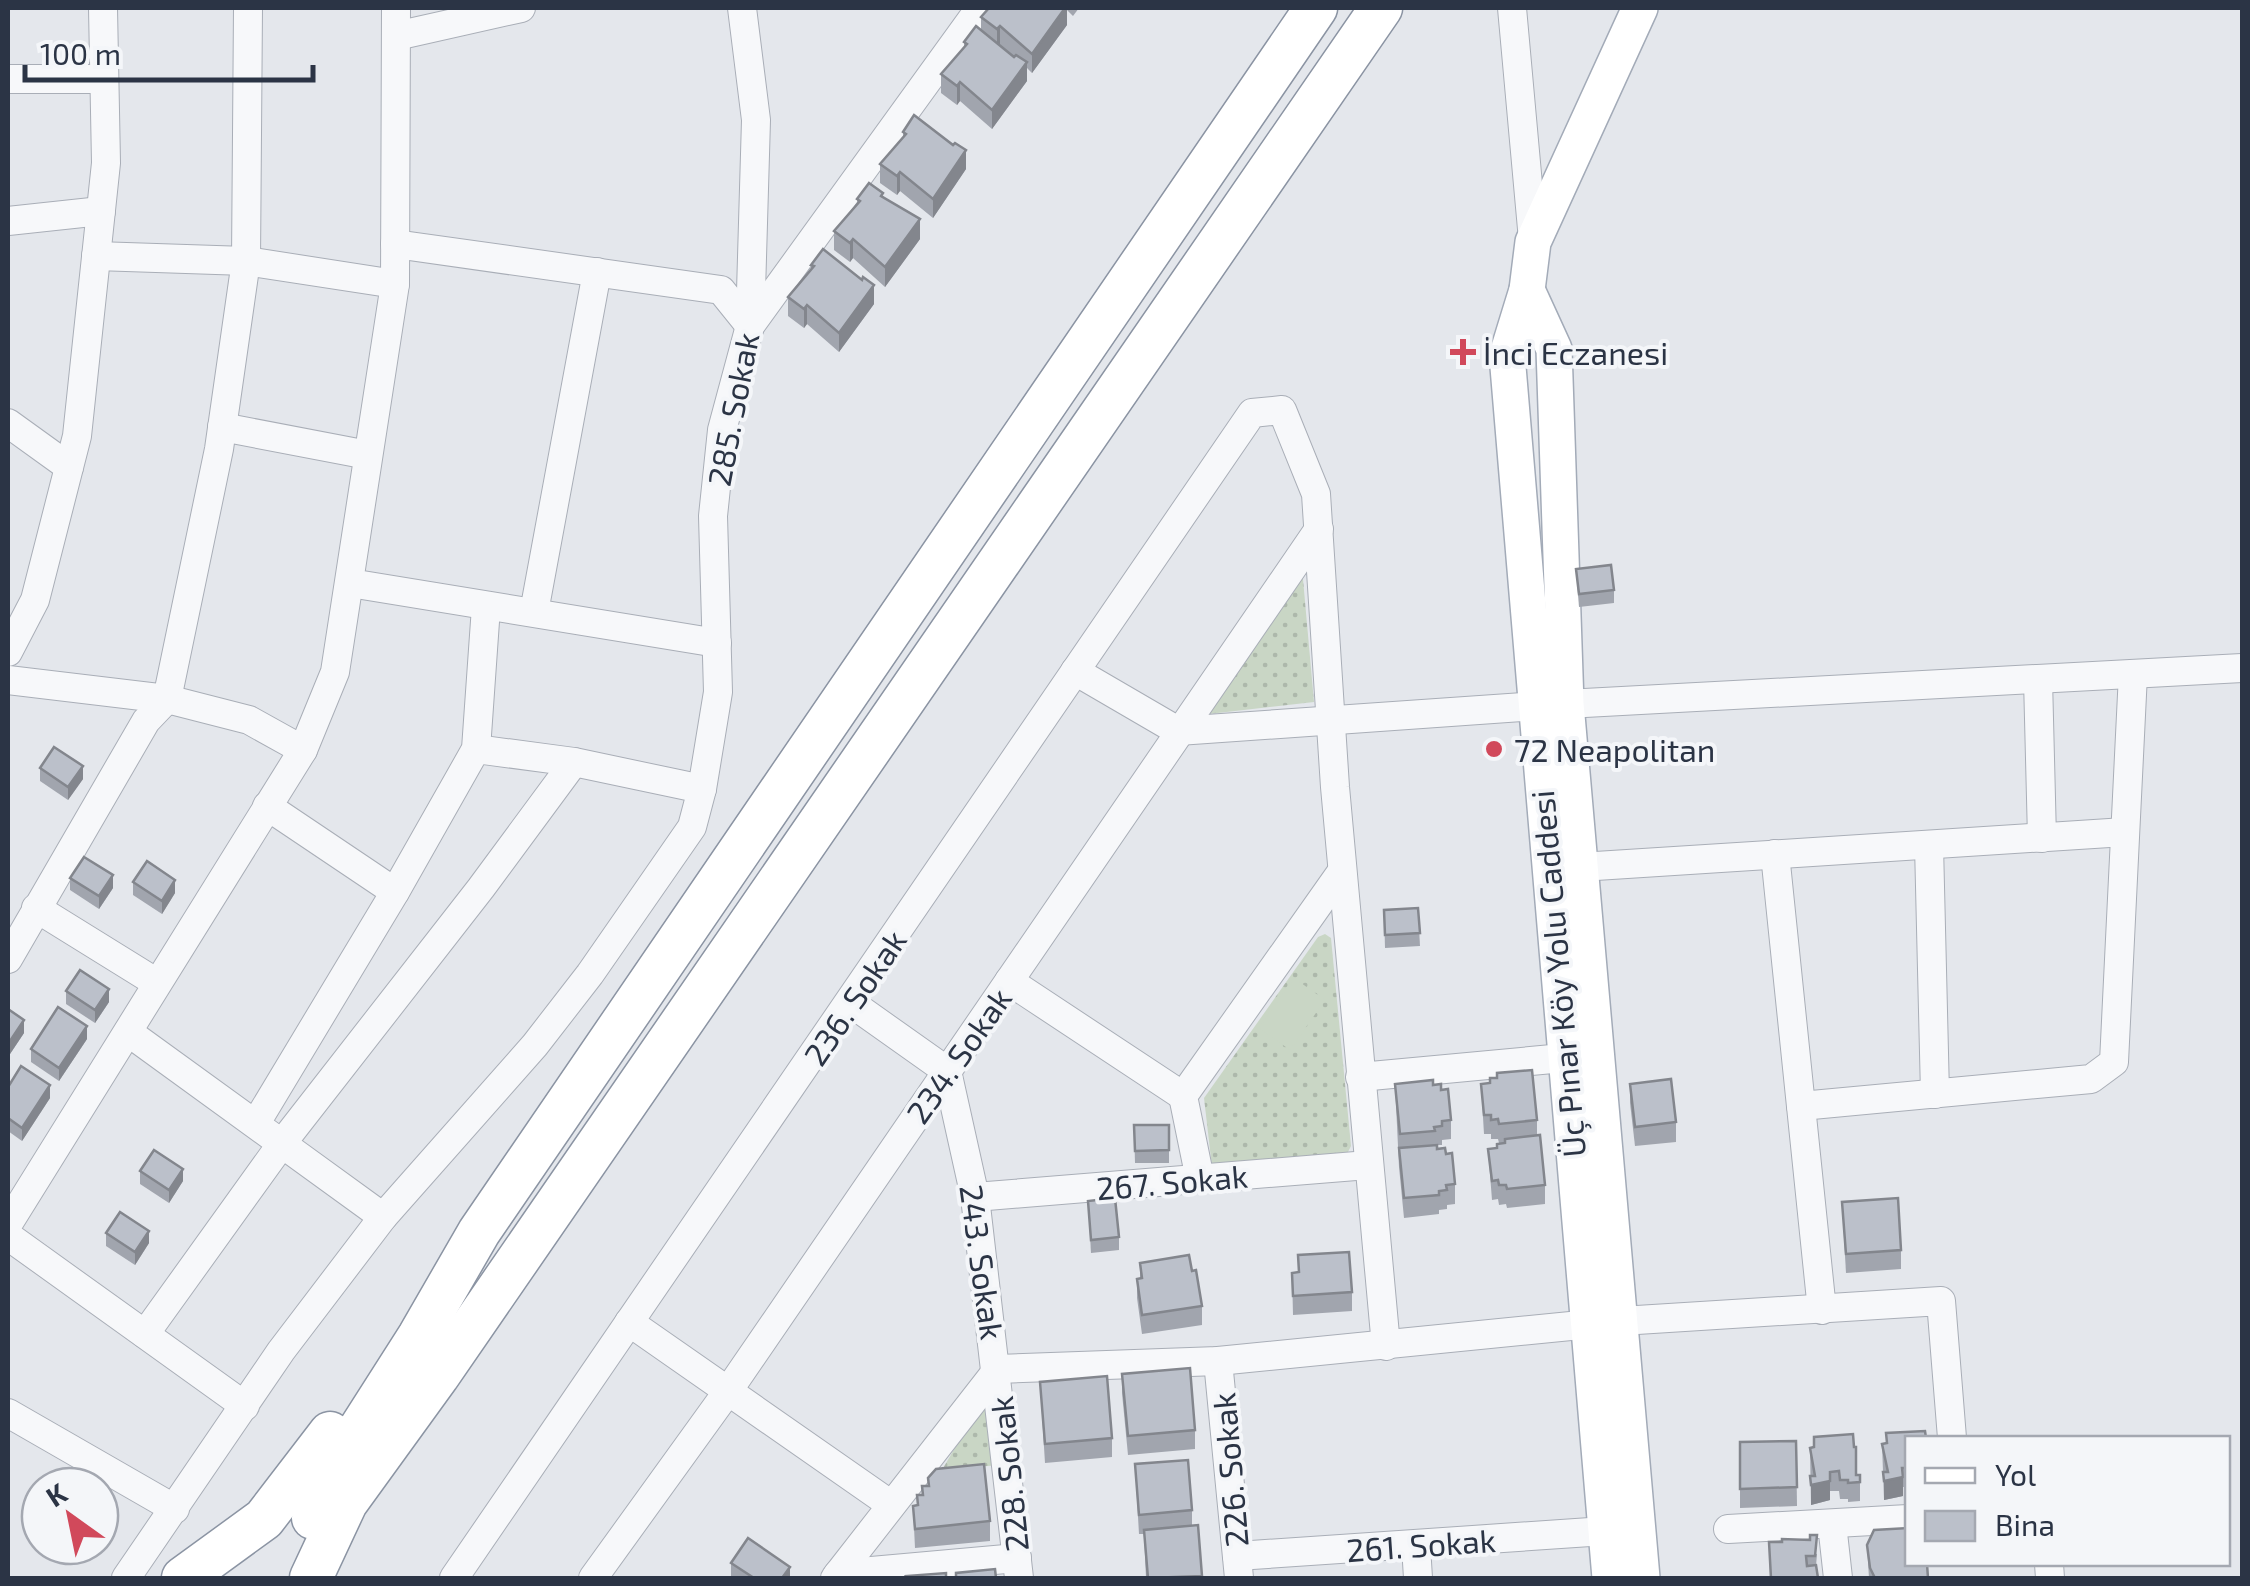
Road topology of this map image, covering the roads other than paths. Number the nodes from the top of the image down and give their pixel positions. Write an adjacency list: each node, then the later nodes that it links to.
1 (103, 8): 14 (street)
2 (248, 8): 20 (street)
3 (521, 8): 11 (street)
4 (742, 8): 24 (street, 285. Sokak)
5 (980, 8): 24 (street)
6 (1306, 8): 12 (highway)
7 (1316, 8): 12 (highway)
8 (1512, 8): 17 (street)
9 (1640, 8): 17 (main road)
10 (1379, 14): 101 (highway)
11 (396, 22): 18 (street)
12 (1280, 60): 75 (highway)
13 (8, 79): 14 (street)
14 (104, 79): 15 (street)
15 (101, 211): 16 (street); 19 (street)
16 (8, 221)
17 (1533, 242): 23 (main road)
18 (395, 244): 21 (street); 22 (street)
19 (96, 256): 20 (street); 28 (street)
20 (246, 260): 22 (street); 26 (street)
21 (597, 272): 24 (street); 32 (street)
22 (395, 284): 27 (street)
23 (1528, 290): 41 (main road, Üç Pınar Köy Yolu Caddesi); 41 (main road, Üç Pınar Köy Yolu Caddesi)
24 (750, 326): 33 (street, 285. Sokak)
25 (8, 423): 28 (street)
26 (222, 427): 27 (street); 40 (street)
27 (368, 455): 30 (street)
28 (69, 468): 34 (street)
29 (1318, 530): 36 (street, 236. Sokak); 42 (street); 43 (street, 234. Sokak)
30 (350, 584): 31 (street); 45 (street)
31 (486, 607): 32 (street); 44 (street)
32 (534, 612): 33 (street)
33 (717, 643): 47 (street, 285. Sokak)
34 (8, 652)
35 (2242, 668): 37 (street)
36 (1075, 671): 43 (street); 60 (street, 236. Sokak)
37 (2133, 674): 38 (street); 49 (street)
38 (2038, 679): 41 (street); 50 (street)
39 (8, 680): 40 (street)
40 (167, 699): 45 (street); 56 (street)
41 (1550, 705): 42 (street); 53 (main road, Üç Pınar Köy Yolu Caddesi); 62 (main road, Üç Pınar Köy Yolu Caddesi)
42 (1330, 719): 43 (street); 54 (street)
43 (1178, 731): 58 (street, 234. Sokak)
44 (476, 748): 46 (street); 55 (street)
45 (303, 750): 48 (street)
46 (574, 762): 47 (street); 69 (street)
47 (702, 789): 73 (street, 285. Sokak)
48 (268, 806): 55 (street); 59 (street)
49 (2125, 832): 50 (street); 65 (street)
50 (2042, 838): 51 (street)
51 (1929, 845): 52 (street); 65 (street)
52 (1775, 854): 53 (street); 67 (street)
53 (1580, 867): 79 (main road, Üç Pınar Köy Yolu Caddesi)
54 (1342, 871): 64 (street); 66 (street)
55 (395, 892): 68 (street)
56 (36, 908): 57 (street); 59 (street)
57 (8, 959)
58 (1009, 981): 63 (street, 234. Sokak); 66 (street)
59 (158, 984): 61 (street)
60 (850, 1003): 63 (street); 78 (street, 236. Sokak)
61 (128, 1032): 68 (street); 74 (street)
62 (1564, 1058): 64 (street); 79 (main road, Üç Pınar Köy Yolu Caddesi)
63 (947, 1071): 72 (street, 243. Sokak); 84 (street, 234. Sokak)
64 (1360, 1076): 70 (street)
65 (1935, 1094): 67 (street)
66 (1184, 1096): 71 (street)
67 (1801, 1106): 77 (street)
68 (256, 1123): 69 (street)
69 (283, 1142): 73 (street); 80 (street)
70 (1368, 1165): 71 (street, 267. Sokak); 81 (street)
71 (1200, 1179): 72 (street, 267. Sokak)
72 (976, 1197): 83 (street, 243. Sokak)
73 (383, 1217): 85 (street, 285. Sokak)
74 (8, 1224)
75 (479, 1232): 99 (highway); 100 (highway)
76 (8, 1236): 80 (street)
77 (1822, 1310): 79 (street); 87 (street)
78 (629, 1322): 84 (street); 102 (street, 236. Sokak)
79 (1604, 1323): 81 (street); 93 (main road, Üç Pınar Köy Yolu Caddesi); 106 (main road, Üç Pınar Köy Yolu Caddesi)
80 (145, 1334): 85 (street)
81 (1386, 1346): 82 (street)
82 (1218, 1361): 83 (street); 95 (street, 226. Sokak)
83 (998, 1369): 88 (street, 243. Sokak); 96 (street, 228. Sokak)
84 (728, 1391): 88 (street); 103 (street, 234. Sokak)
85 (245, 1406): 89 (street, 285. Sokak)
86 (8, 1413): 89 (street)
87 (1952, 1436)
88 (890, 1504): 97 (street, 243. Sokak)
89 (175, 1509): 98 (street, 285. Sokak)
90 (1905, 1520): 91 (street)
91 (1832, 1524): 92 (street); 107 (street)
92 (1728, 1529)
93 (1605, 1531): 94 (street, 261. Sokak); 105 (main road, Üç Pınar Köy Yolu Caddesi)
94 (1416, 1546): 95 (street, 261. Sokak); 104 (street)
95 (1238, 1567)
96 (1018, 1568): 97 (street)
97 (836, 1576)
98 (126, 1578)
99 (183, 1578)
100 (303, 1578)
101 (311, 1578)
102 (454, 1578)
103 (593, 1578)
104 (1418, 1578)
105 (1610, 1578)
106 (1642, 1578)
107 (1838, 1578)

